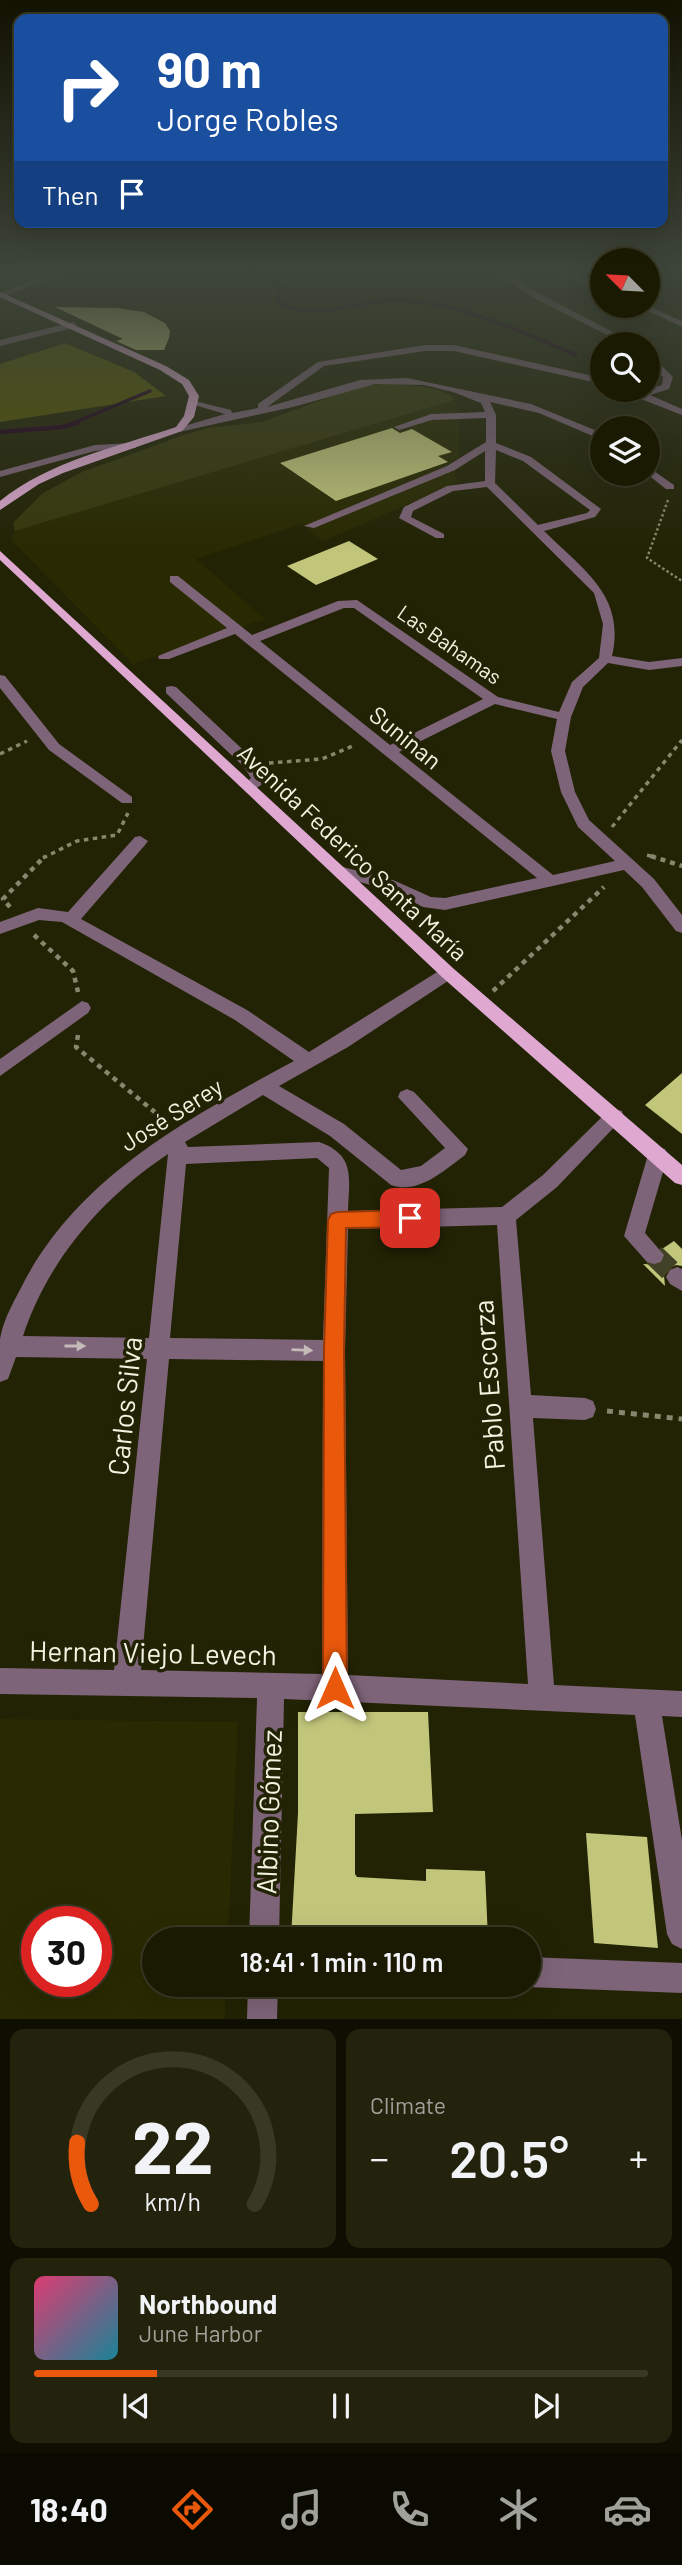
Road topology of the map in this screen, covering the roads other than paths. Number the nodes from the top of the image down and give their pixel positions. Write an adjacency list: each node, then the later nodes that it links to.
1 (153, 365): 8 (main road)
2 (319, 365): 10 (street)
3 (531, 365): 5 (street)
4 (660, 371): 6 (street)
5 (590, 378)
6 (660, 389)
7 (480, 398): 10 (street); 13 (street); 16 (street)
8 (194, 402): 11 (street); 15 (main road)
9 (658, 402): 12 (street)
10 (255, 409): 11 (street)
11 (242, 411): 15 (street)
12 (682, 412)
13 (491, 415): 14 (street); 17 (street)
14 (399, 426)
15 (179, 429): 18 (main road)
16 (590, 432)
17 (490, 444): 21 (street); 24 (street); 25 (street)
18 (132, 446): 19 (street); 23 (main road)
19 (0, 474)
20 (660, 479): 22 (street)
21 (490, 484): 25 (street); 26 (street)
22 (670, 487)
23 (0, 507)
24 (310, 526)
25 (537, 529): 32 (street)
26 (440, 536)
27 (0, 554): 39 (main road, Avenida Federico Santa María)
28 (174, 579): 29 (street, Suninan)
29 (236, 629): 30 (street, Suninan); 31 (street)
30 (249, 641): 36 (street, Las Bahamas); 38 (street, Suninan)
31 (164, 656)
32 (605, 659): 33 (street); 37 (street)
33 (682, 662)
34 (0, 679): 40 (street)
35 (171, 690): 39 (street)
36 (494, 701): 37 (street, Las Bahamas); 38 (street)
37 (564, 717): 42 (street)
38 (387, 752): 44 (street, Suninan)
39 (249, 786): 43 (main road, Avenida Federico Santa María)
40 (127, 800)
41 (140, 842): 45 (street)
42 (627, 864): 44 (street); 46 (street)
43 (343, 872): 44 (street); 48 (main road, Avenida Federico Santa María)
44 (549, 880)
45 (70, 921): 47 (street); 50 (street)
46 (682, 927)
47 (0, 928)
48 (448, 973): 50 (street, José Serey); 54 (main road, Avenida Federico Santa María)
49 (82, 1008): 51 (street)
50 (308, 1061): 52 (street, José Serey)
51 (0, 1069)
52 (264, 1086): 53 (street); 55 (street, José Serey)
53 (407, 1097)
54 (615, 1117): 56 (main road, Avenida Federico Santa María); 59 (street)
55 (179, 1133): 57 (street, Carlos Silva); 62 (street, José Serey)
56 (659, 1155): 58 (main road, Avenida Federico Santa María); 61 (street)
57 (177, 1156): 60 (street); 63 (street, Carlos Silva)
58 (682, 1177)
59 (506, 1216): 60 (street); 66 (street, Pablo Escorza)
60 (337, 1220): 64 (street)
61 (654, 1255)
62 (7, 1346): 63 (street, one-way to 63); 65 (street, José Serey)
63 (160, 1346): 64 (street, one-way to 64); 69 (street, Carlos Silva)
64 (334, 1351): 71 (street)
65 (0, 1371)
66 (520, 1406): 67 (street); 72 (street, Pablo Escorza)
67 (585, 1409)
68 (0, 1681): 69 (street, Hernan Viejo Levech)
69 (126, 1685): 70 (street, Hernan Viejo Levech)
70 (271, 1685): 71 (street, Hernan Viejo Levech); 75 (street, Albino Gómez)
71 (335, 1688): 72 (street, Hernan Viejo Levech)
72 (541, 1697): 73 (street, Hernan Viejo Levech)
73 (647, 1703): 74 (street, Hernan Viejo Levech); 76 (street)
74 (682, 1704)
75 (264, 1927)
76 (682, 1934)
77 (541, 1973): 78 (street)
78 (682, 1978)
79 (263, 1997): 80 (street)
80 (262, 2019)

